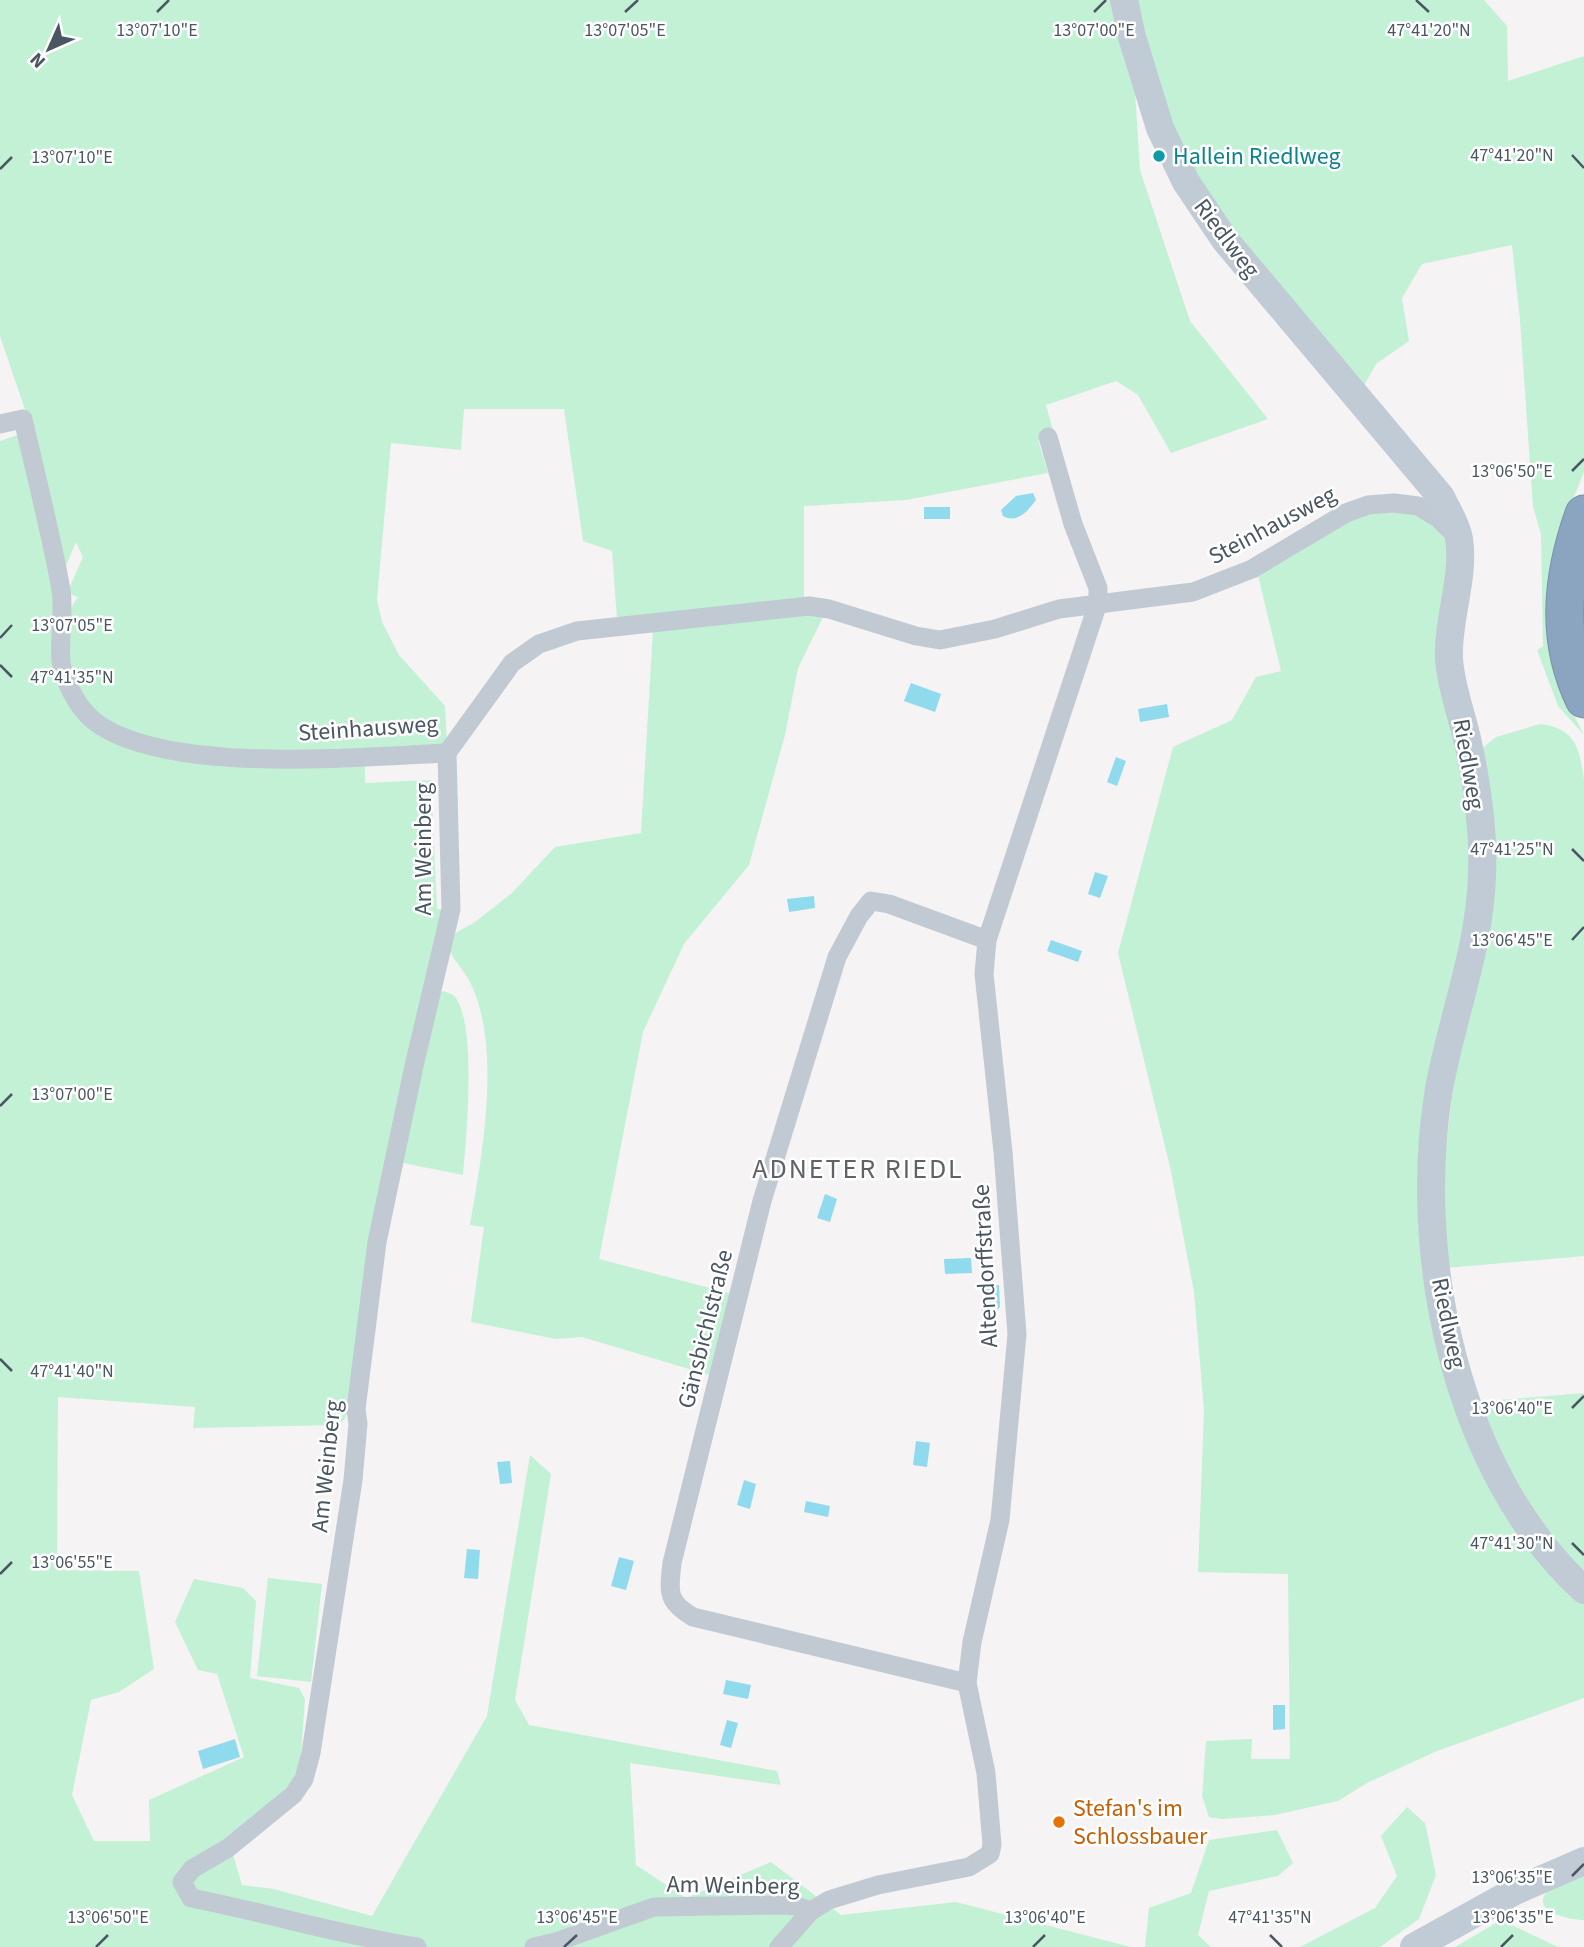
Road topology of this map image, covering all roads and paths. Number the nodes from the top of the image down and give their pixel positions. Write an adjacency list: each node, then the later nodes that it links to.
1 (1124, 0): 5 (street, Riedlweg)
2 (0, 424): 8 (street, Steinhausweg)
3 (1048, 437): 6 (street)
4 (1584, 514): 7 (highway)
5 (1459, 538): 6 (street, Steinhausweg); 10 (street, Riedlweg)
6 (1098, 603): 8 (street, Steinhausweg); 9 (street, Altendorffstraße)
7 (1584, 699)
8 (447, 753): 14 (street, Am Weinberg)
9 (987, 940): 11 (street, Altendorffstraße); 11 (street, Gänsbichlstraße)
10 (1584, 1590)
11 (967, 1683): 13 (street, Altendorffstraße)
12 (1584, 1861): 17 (street)
13 (811, 1911): 15 (street, Am Weinberg); 16 (street)
14 (417, 1947)
15 (534, 1947)
16 (779, 1947)
17 (1414, 1947)

